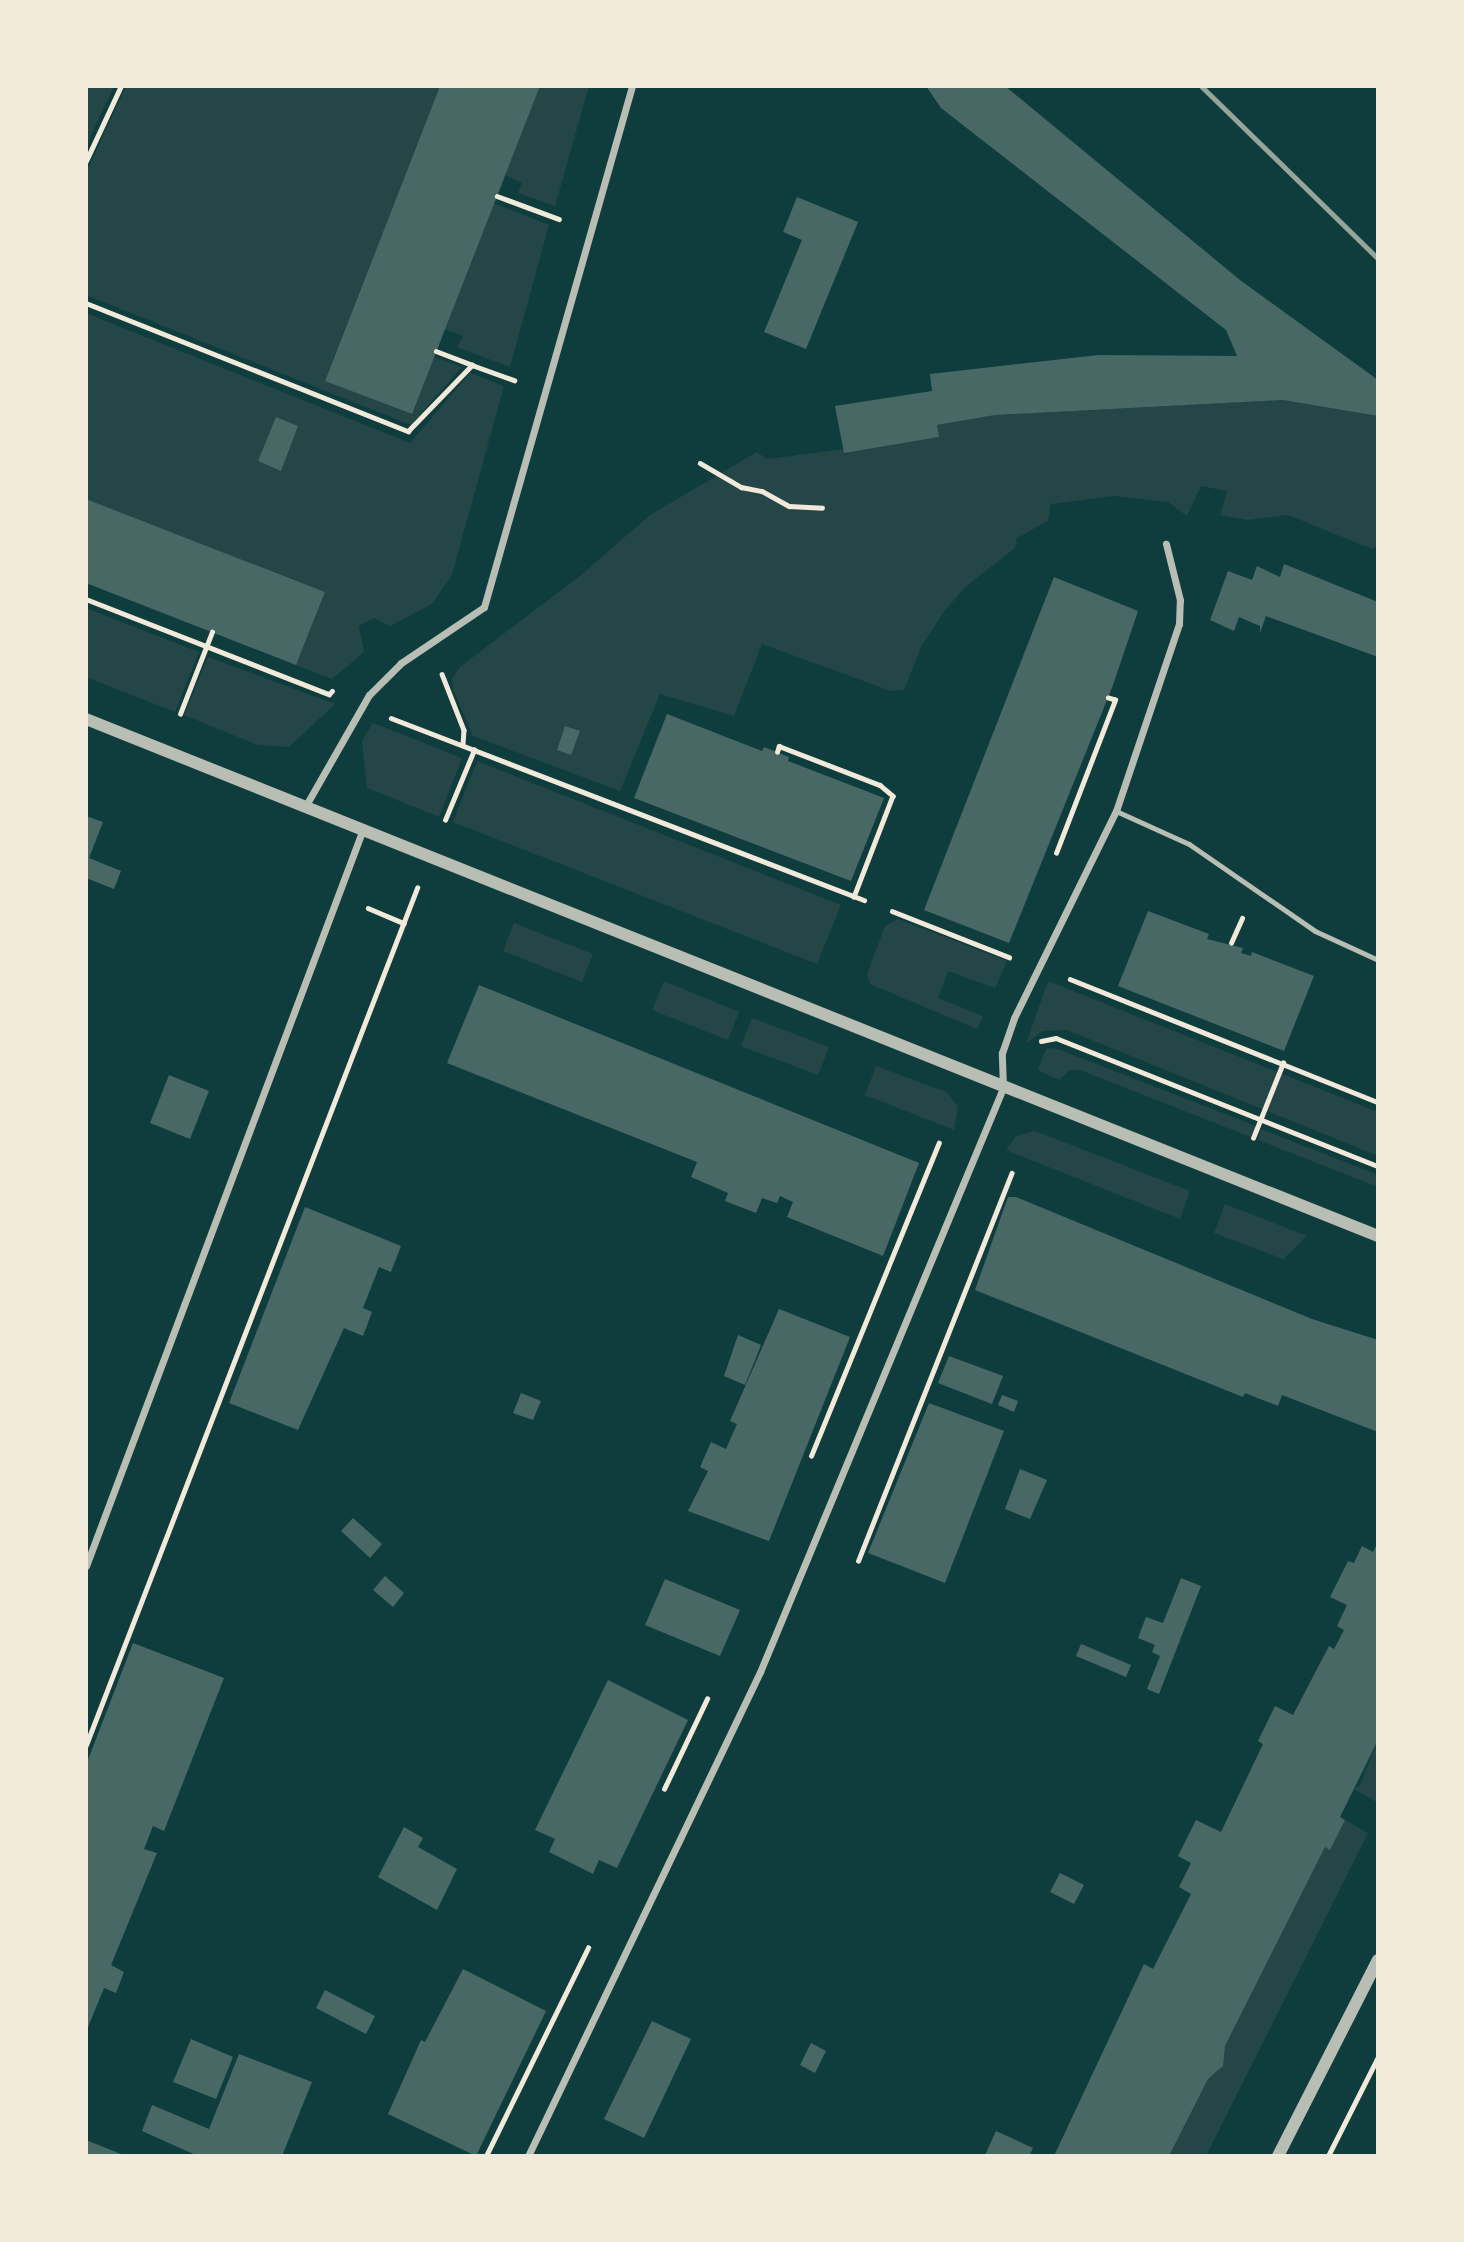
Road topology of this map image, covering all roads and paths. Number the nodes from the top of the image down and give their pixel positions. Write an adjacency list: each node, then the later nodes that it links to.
1 (121, 86): 3 (path)
2 (632, 86): 16 (street)
3 (86, 161)
4 (496, 196): 5 (path)
5 (559, 219)
6 (86, 303): 8 (path)
7 (436, 351): 8 (path)
8 (472, 365): 9 (path)
9 (514, 380)
10 (700, 463): 11 (path)
11 (821, 508)
12 (1166, 544): 26 (street)
13 (86, 599): 15 (path)
14 (212, 632): 15 (path)
15 (206, 646): 17 (path); 19 (path)
16 (422, 649): 22 (path); 25 (street)
17 (339, 685)
18 (1108, 698): 29 (path)
19 (180, 714)
20 (381, 715): 22 (path)
21 (86, 719): 25 (street)
22 (463, 745): 23 (path)
23 (474, 750): 27 (path); 31 (path)
24 (777, 752): 31 (path)
25 (305, 807): 28 (street)
26 (1116, 811): 36 (lane); 40 (street)
27 (445, 820)
28 (363, 830): 40 (street); 50 (street)
29 (1052, 863)
30 (418, 884): 35 (path)
31 (854, 897): 32 (path)
32 (864, 900)
33 (368, 908): 35 (path)
34 (892, 911): 37 (path)
35 (404, 923): 52 (path)
36 (1378, 960)
37 (1020, 961)
38 (1066, 978): 39 (path)
39 (1283, 1063): 41 (path); 42 (path)
40 (1003, 1088): 42 (path); 47 (street); 58 (street)
41 (1378, 1102)
42 (1261, 1119): 43 (path); 45 (path)
43 (1254, 1138)
44 (939, 1143): 48 (path)
45 (1378, 1166)
46 (1012, 1173): 49 (path)
47 (1378, 1236)
48 (807, 1464)
49 (858, 1561)
50 (86, 1566)
51 (714, 1685): 53 (path)
52 (86, 1745)
53 (662, 1793)
54 (591, 1941): 57 (path)
55 (1378, 1960): 59 (street)
56 (1378, 2057): 60 (path)
57 (486, 2156)
58 (527, 2156)
59 (1278, 2156)
60 (1328, 2156)

